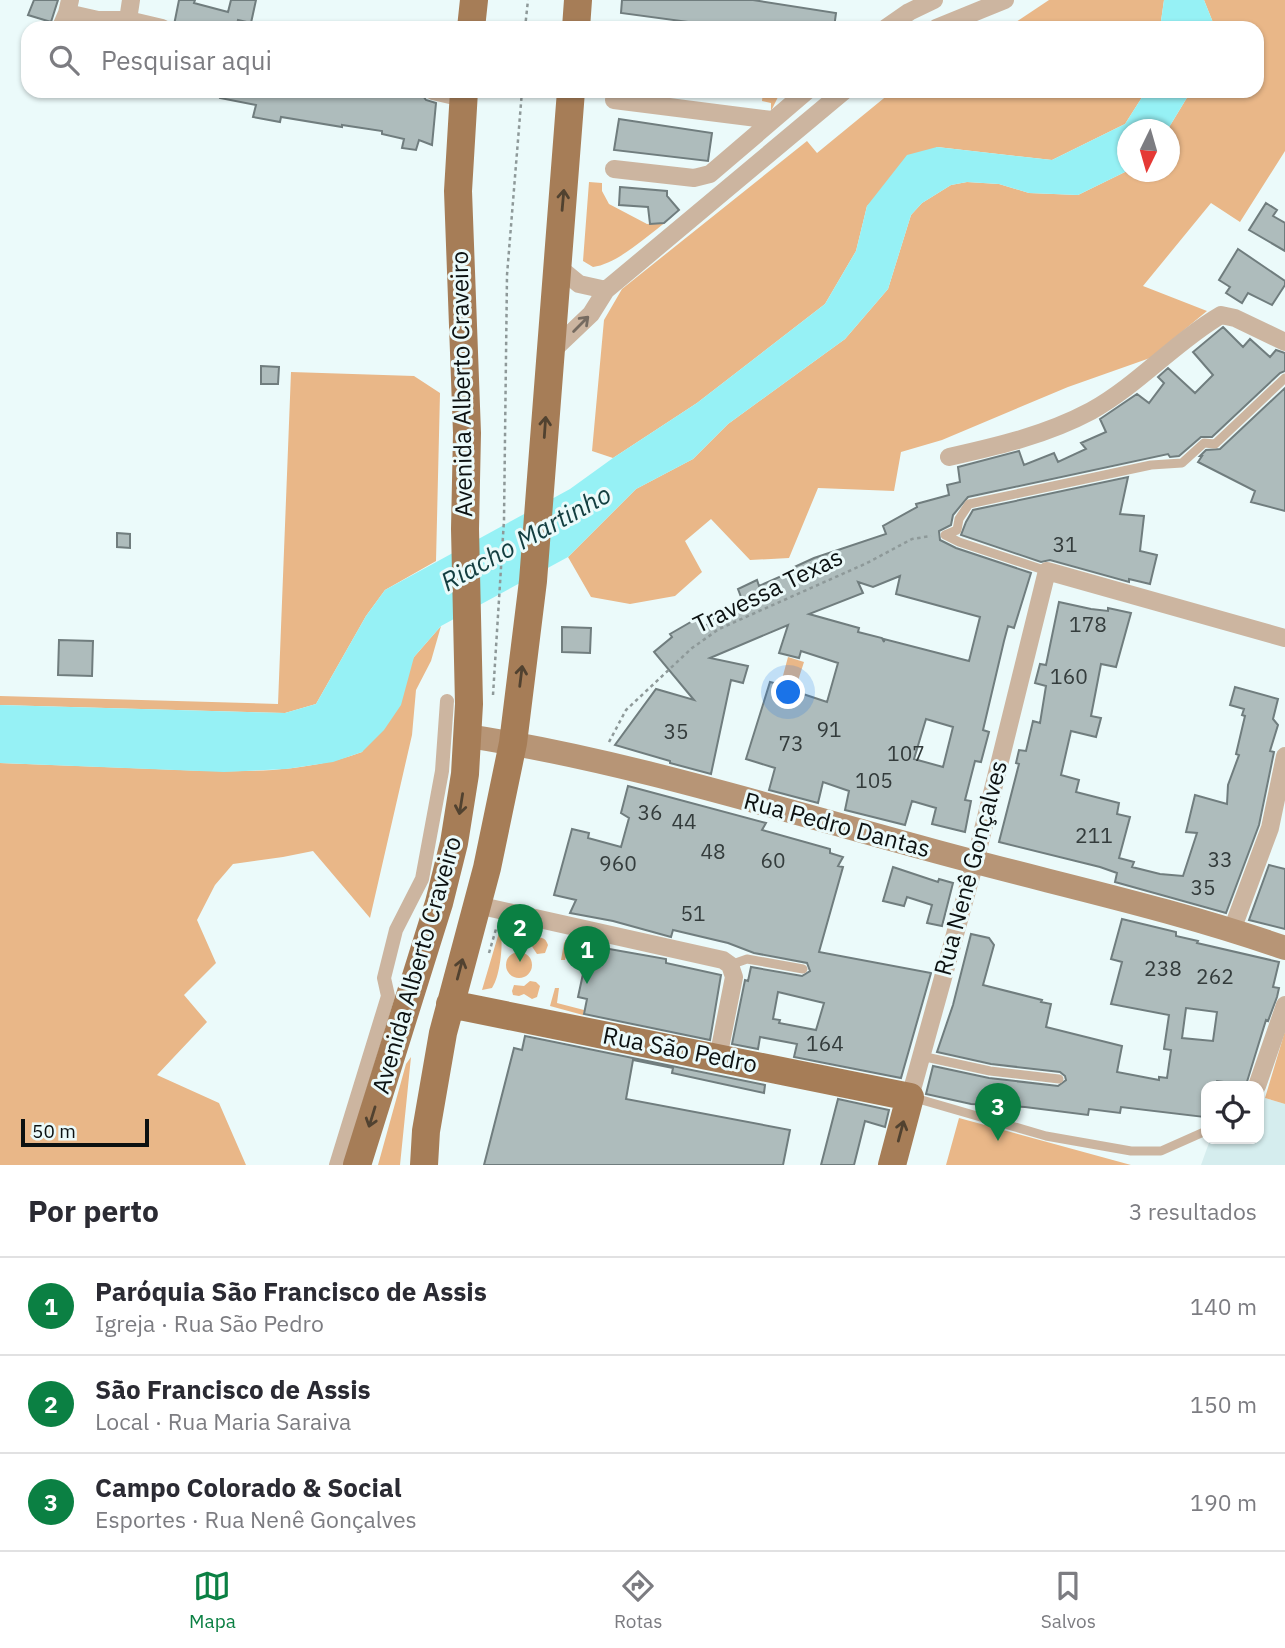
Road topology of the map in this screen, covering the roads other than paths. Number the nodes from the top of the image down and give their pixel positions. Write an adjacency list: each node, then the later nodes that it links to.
1 (131, 0): 7 (street)
2 (474, 0): 9 (main road)
3 (578, 0): 10 (main road)
4 (1004, 0): 12 (street)
5 (926, 1): 11 (street)
6 (66, 13): 7 (street)
7 (128, 20): 8 (street)
8 (132, 21)
9 (472, 21)
10 (576, 21)
11 (896, 21)
12 (953, 21)
13 (470, 98): 33 (main road, Avenida Alberto Craveiro)
14 (560, 98): 22 (main road)
15 (571, 98): 22 (main road, Avenida Alberto Craveiro)
16 (798, 98): 21 (street)
17 (807, 98): 20 (street)
18 (836, 98): 20 (street)
19 (614, 100): 21 (street)
20 (818, 114): 25 (street)
21 (772, 120): 23 (street)
22 (566, 164): 24 (main road, Avenida Alberto Craveiro, one-way to 22)
23 (614, 169)
24 (557, 267): 25 (street); 27 (main road, Avenida Alberto Craveiro)
25 (606, 290): 27 (street, one-way to 25)
26 (1285, 342): 29 (street)
27 (550, 353): 34 (main road, Avenida Alberto Craveiro, one-way to 27)
28 (1285, 378): 30 (lane)
29 (948, 457)
30 (1047, 571): 31 (street); 36 (street, Rua Nenê Gonçalves)
31 (1285, 638)
32 (447, 701): 50 (street)
33 (468, 736): 34 (main road, Rua Pedro Dantas); 51 (main road, Avenida Alberto Craveiro, one-way to 51)
34 (513, 743): 36 (main road, Rua Pedro Dantas); 37 (main road, Avenida Alberto Craveiro)
35 (1285, 756): 38 (street)
36 (975, 862): 38 (main road, Rua Pedro Dantas); 44 (street, Rua Nenê Gonçalves)
37 (477, 905): 40 (street); 42 (main road, Avenida Alberto Craveiro, one-way to 37)
38 (1232, 930): 39 (main road, Rua Pedro Dantas)
39 (1285, 948)
40 (730, 965): 41 (lane); 45 (street)
41 (803, 969)
42 (450, 1004): 45 (main road, Rua São Pedro); 52 (main road, Avenida Alberto Craveiro)
43 (1285, 1005): 47 (street)
44 (921, 1056): 46 (lane); 48 (street, Rua Nenê Gonçalves)
45 (718, 1058): 48 (main road, Rua São Pedro)
46 (1059, 1079)
47 (1259, 1081)
48 (910, 1097): 49 (lane); 53 (main road, Rua Nenê Gonçalves, one-way to 48)
49 (1201, 1133)
50 (336, 1165)
51 (357, 1165)
52 (424, 1165)
53 (892, 1165)

